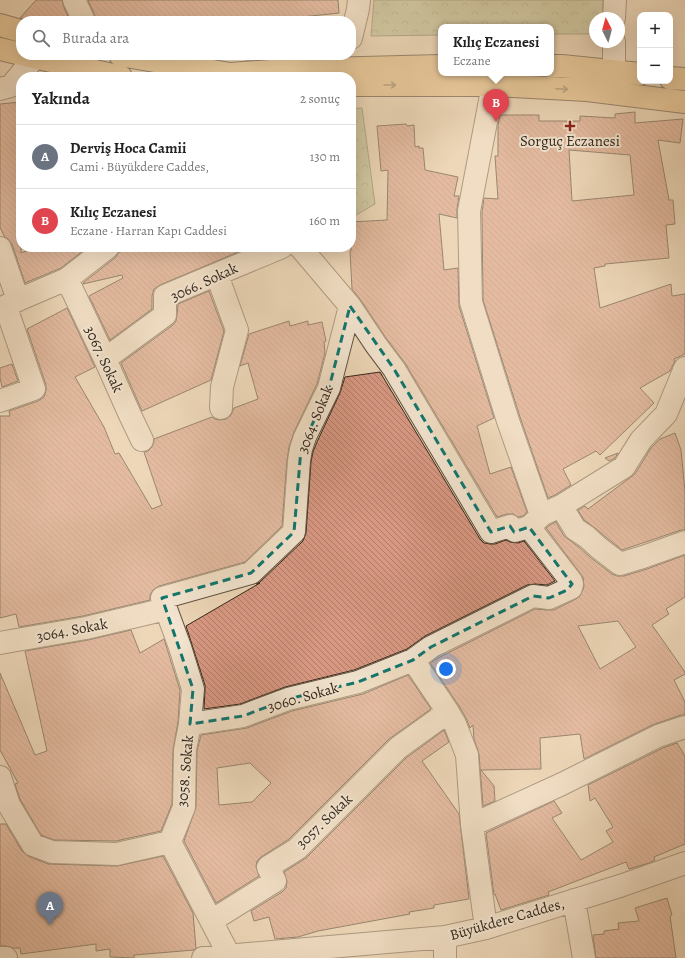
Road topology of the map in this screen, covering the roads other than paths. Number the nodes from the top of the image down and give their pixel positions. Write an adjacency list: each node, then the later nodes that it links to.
1 (74, 0): 5 (street)
2 (359, 0): 6 (street)
3 (615, 0): 4 (street)
4 (614, 12)
5 (82, 16)
6 (356, 17)
7 (0, 25): 8 (main road)
8 (16, 30)
9 (614, 48): 18 (street)
10 (0, 49): 11 (main road)
11 (16, 53)
12 (24, 60): 19 (street)
13 (48, 60): 20 (main road)
14 (147, 60): 21 (main road)
15 (438, 66): 17 (main road)
16 (554, 66): 18 (main road)
17 (347, 69): 22 (main road); 27 (main road, one-way to 27)
18 (614, 71): 23 (main road)
19 (18, 72)
20 (100, 72)
21 (213, 72)
22 (262, 72)
23 (637, 74)
24 (16, 76): 28 (street)
25 (673, 78): 26 (main road)
26 (685, 79)
27 (493, 85): 29 (main road, one-way to 29); 44 (street)
28 (0, 89)
29 (685, 102)
30 (0, 248): 36 (street)
31 (102, 252): 35 (street)
32 (270, 252): 34 (street, 3066. Sokak)
33 (304, 252): 37 (street)
34 (217, 275): 38 (street, 3066. Sokak); 41 (street)
35 (67, 279): 36 (street); 38 (street, 3067. Sokak)
36 (8, 305): 40 (street)
37 (350, 306): 44 (street); 46 (street, 3064. Sokak)
38 (105, 359): 42 (street, 3067. Sokak)
39 (685, 368): 43 (street)
40 (0, 401)
41 (221, 408)
42 (142, 440)
43 (561, 506): 44 (street); 45 (street)
44 (535, 521): 48 (street, 3060. Sokak)
45 (685, 542)
46 (164, 604): 47 (street, 3064. Sokak); 50 (street, 3058. Sokak)
47 (0, 644)
48 (413, 660): 49 (street); 50 (street, 3060. Sokak)
49 (448, 712): 54 (street); 58 (street, 3057. Sokak)
50 (190, 724): 55 (street, 3058. Sokak)
51 (685, 727): 54 (street)
52 (0, 777): 53 (street)
53 (4, 805): 55 (street)
54 (472, 825): 59 (street)
55 (170, 842): 58 (street)
56 (685, 862): 57 (street, Büyükdere Caddes,)
57 (574, 900): 59 (street, Büyükdere Caddes,); 65 (street)
58 (211, 921): 61 (street)
59 (486, 928): 60 (street, Büyükdere Caddes,)
60 (445, 948): 61 (street, Büyükdere Caddes,)
61 (229, 955): 64 (street, Büyükdere Caddes,)
62 (0, 958): 63 (street)
63 (6, 958)
64 (203, 958)
65 (584, 958)

